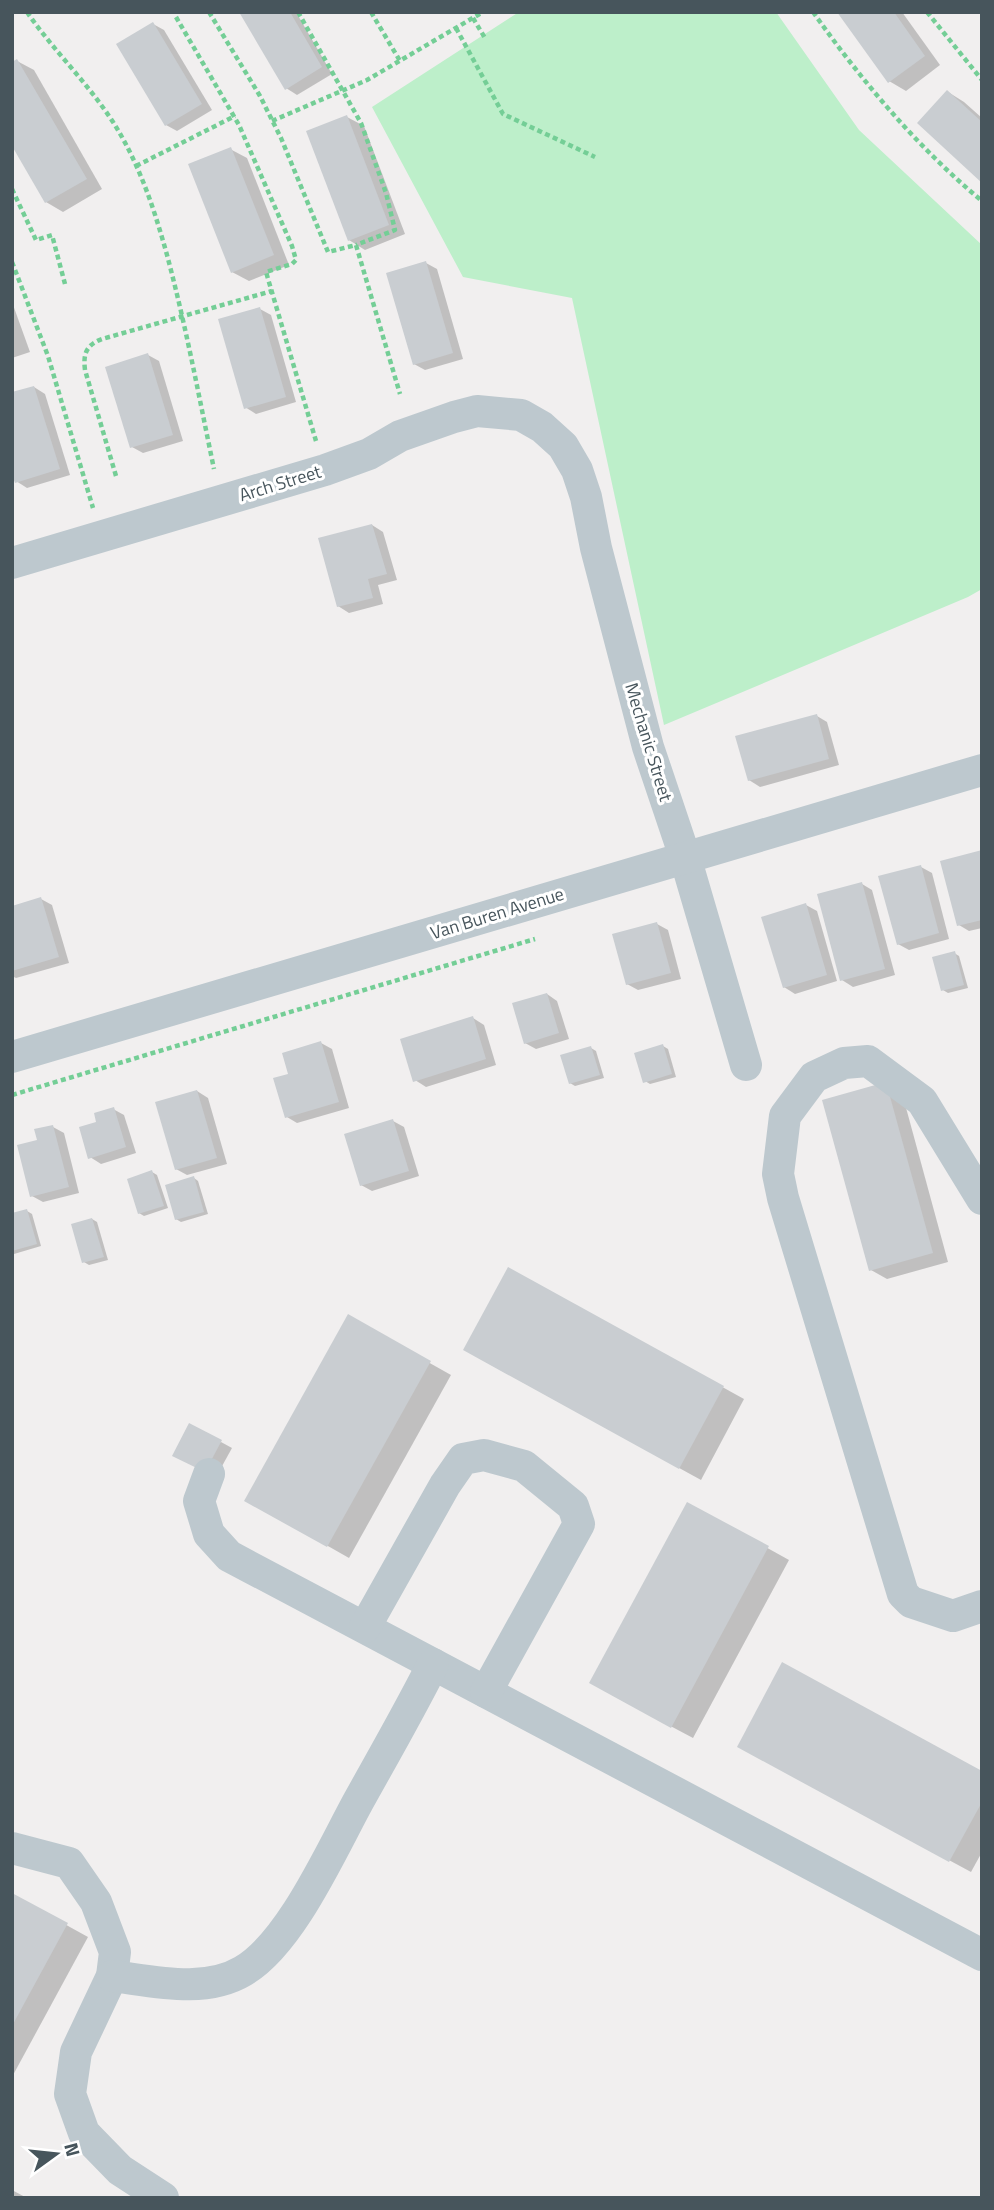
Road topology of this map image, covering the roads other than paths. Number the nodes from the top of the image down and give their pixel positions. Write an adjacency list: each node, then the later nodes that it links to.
1 (542, 427): 2 (street, Arch Street); 4 (street, Mechanic Street)
2 (12, 563)
3 (982, 770): 4 (street, Van Buren Avenue)
4 (685, 857): 5 (street, Van Buren Avenue); 6 (street, Mechanic Street)
5 (12, 1057)
6 (746, 1065)
7 (982, 1199): 9 (street)
8 (209, 1474): 10 (street)
9 (982, 1606)
10 (365, 1628): 11 (street); 12 (street)
11 (433, 1664): 12 (street); 15 (street)
12 (486, 1692): 14 (street)
13 (12, 1848): 15 (street)
14 (982, 1955)
15 (112, 1976): 16 (street)
16 (163, 2198)

